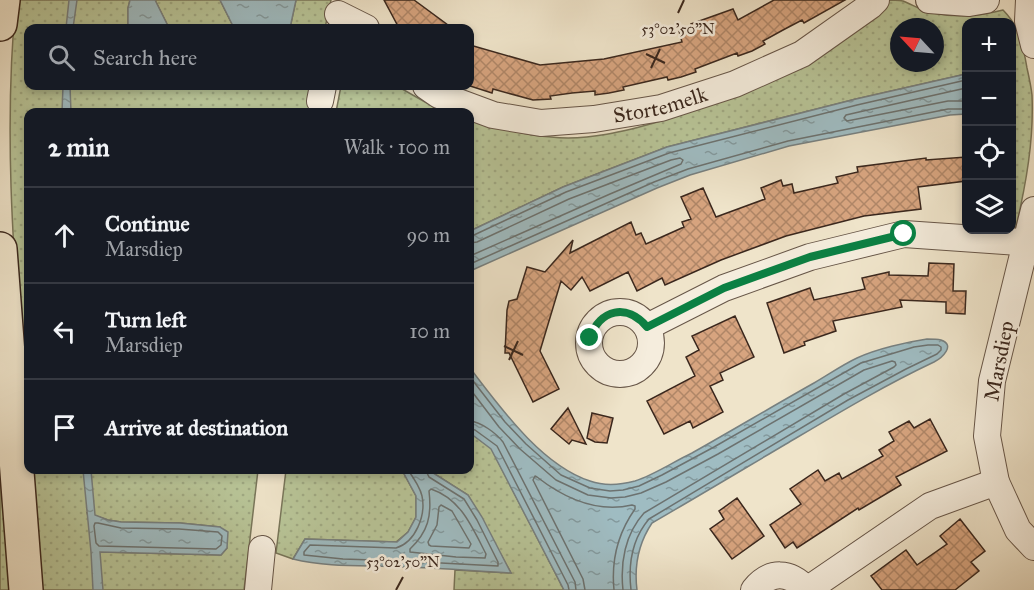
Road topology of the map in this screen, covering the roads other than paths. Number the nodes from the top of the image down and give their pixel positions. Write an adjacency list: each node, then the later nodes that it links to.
1 (3, 0): 7 (main road)
2 (876, 0): 10 (street, Stortemelk)
3 (929, 0): 4 (street)
4 (986, 0)
5 (1029, 0): 9 (street)
6 (338, 14): 8 (street)
7 (0, 24)
8 (358, 24)
9 (1034, 45)
10 (432, 90)
11 (1034, 210): 12 (street, Marsdiep)
12 (1030, 242): 14 (street); 15 (street, Marsdiep)
13 (0, 249): 18 (main road)
14 (647, 327)
15 (996, 482): 16 (street, Marsdiep); 21 (street)
16 (1034, 546)
17 (262, 549): 19 (street)
18 (26, 590)
19 (258, 590)
20 (754, 590): 21 (street)
21 (807, 590)

